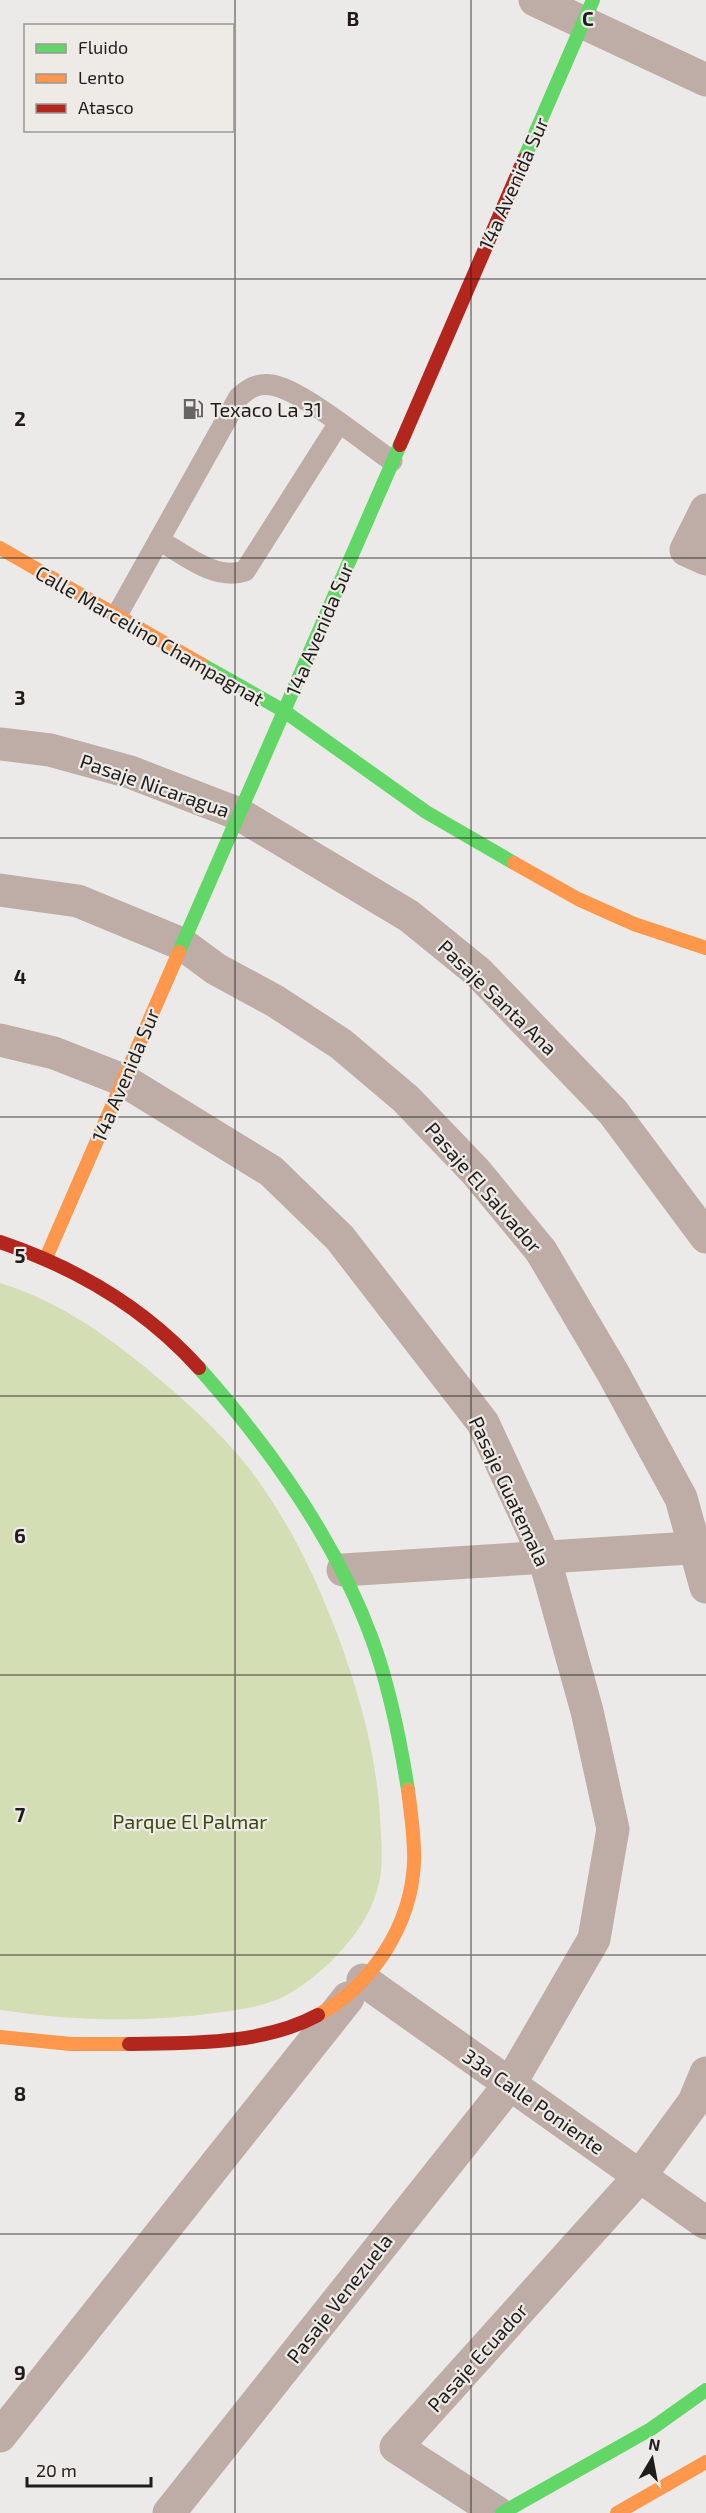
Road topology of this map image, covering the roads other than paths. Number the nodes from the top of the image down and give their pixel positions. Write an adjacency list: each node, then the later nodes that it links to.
1 (535, 0): 2 (street)
2 (588, 11): 3 (street); 5 (street, 14a Avenida Sur)
3 (706, 80)
4 (339, 423): 5 (lane); 7 (lane); 7 (lane)
5 (392, 462): 11 (street, 14a Avenida Sur)
6 (706, 510): 9 (street)
7 (159, 540): 10 (lane)
8 (0, 548): 10 (street, Calle Marcelino Champagnat)
9 (706, 559)
10 (117, 615): 11 (street, Calle Marcelino Champagnat)
11 (284, 711): 13 (street, 14a Avenida Sur); 16 (street, Calle Marcelino Champagnat)
12 (0, 744): 13 (street, Pasaje Nicaragua)
13 (239, 814): 15 (street, 14a Avenida Sur); 19 (street, Pasaje Santa Ana)
14 (0, 890): 15 (street)
15 (182, 944): 18 (street, 14a Avenida Sur); 22 (street, Pasaje El Salvador)
16 (703, 951)
17 (0, 1040): 18 (street, Pasaje Guatemala)
18 (123, 1080): 21 (street, 14a Avenida Sur); 23 (street, Pasaje Guatemala)
19 (706, 1237)
20 (0, 1242): 21 (street)
21 (46, 1258): 24 (street)
22 (701, 1547): 23 (street); 25 (street, Pasaje El Salvador)
23 (544, 1557): 24 (street); 29 (street, Pasaje Guatemala)
24 (343, 1570): 26 (street)
25 (706, 1587)
26 (358, 1985): 27 (street); 29 (street, 33a Calle Poniente); 33 (street)
27 (0, 2037)
28 (706, 2073): 30 (street)
29 (510, 2084): 30 (street, 33a Calle Poniente); 35 (street, Pasaje Venezuela)
30 (640, 2176): 31 (street, 33a Calle Poniente); 36 (street, Pasaje Ecuador)
31 (706, 2223)
32 (706, 2390): 36 (street)
33 (0, 2436)
34 (706, 2462): 37 (street)
35 (169, 2513)
36 (500, 2513)
37 (616, 2513)

